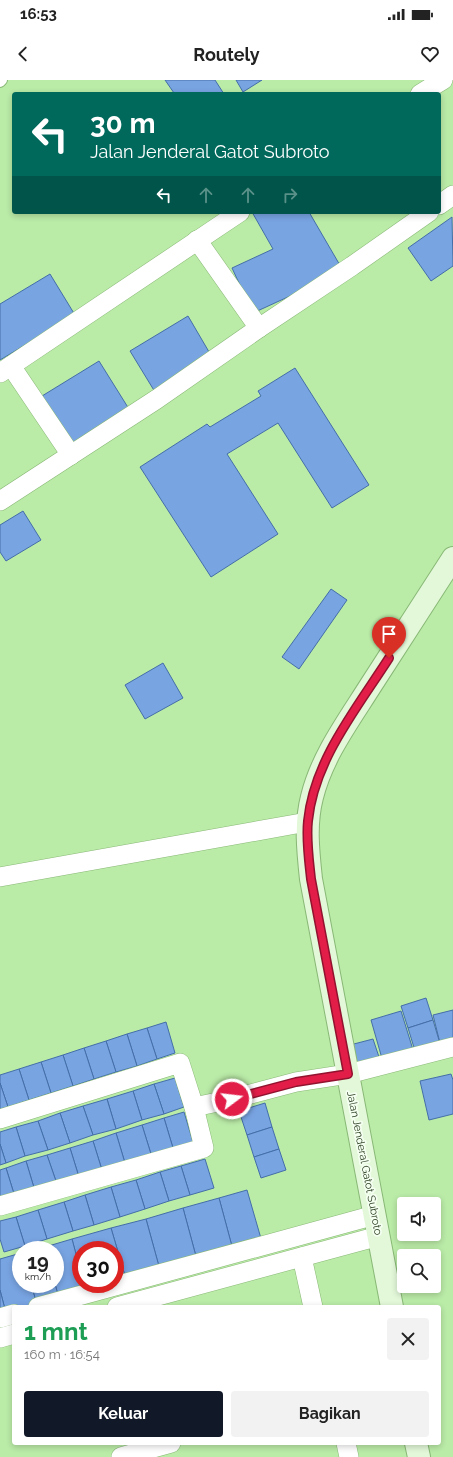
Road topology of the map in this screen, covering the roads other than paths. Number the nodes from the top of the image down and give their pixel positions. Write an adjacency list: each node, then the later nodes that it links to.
1 (442, 81): 2 (street)
2 (423, 92)
3 (453, 196): 4 (street)
4 (441, 204)
5 (237, 214): 7 (street)
6 (426, 214): 8 (street)
7 (197, 240): 8 (street); 9 (street)
8 (259, 328): 10 (street)
9 (5, 369): 10 (street)
10 (71, 455): 11 (street)
11 (0, 501)
12 (453, 558): 13 (main road, Jalan Jenderal Gatot Subroto)
13 (308, 822): 14 (street); 16 (main road, Jalan Jenderal Gatot Subroto)
14 (0, 877)
15 (453, 1047): 16 (street)
16 (348, 1074): 17 (street); 20 (main road, Jalan Jenderal Gatot Subroto)
17 (194, 1107): 18 (street); 19 (street)
18 (0, 1119)
19 (0, 1206)
20 (375, 1214): 21 (main road, Jalan Jenderal Gatot Subroto); 23 (street)
21 (379, 1236): 22 (street); 26 (main road, Jalan Jenderal Gatot Subroto)
22 (302, 1258): 24 (street); 25 (street)
23 (45, 1305)
24 (125, 1305)
25 (313, 1305)
26 (392, 1305)
27 (12, 1315): 28 (street)
28 (0, 1318)
29 (12, 1335): 30 (street)
30 (0, 1338)
31 (164, 1445): 34 (street)
32 (346, 1445): 35 (street)
33 (416, 1445): 36 (main road)
34 (121, 1457)
35 (349, 1457)
36 (419, 1457)

